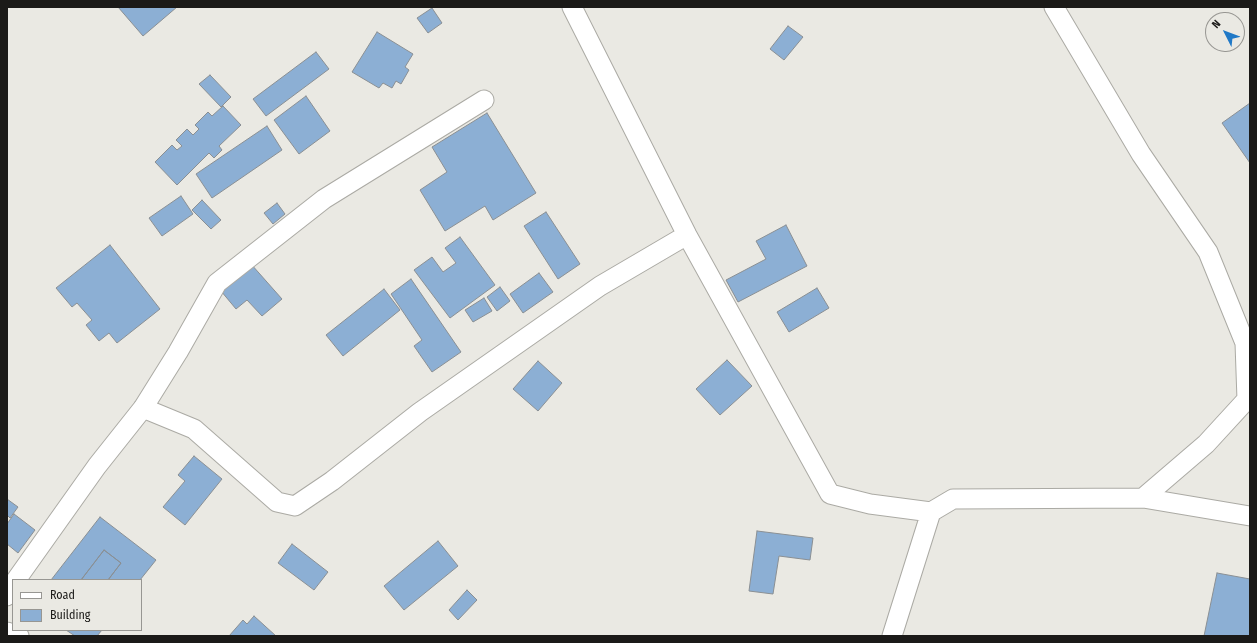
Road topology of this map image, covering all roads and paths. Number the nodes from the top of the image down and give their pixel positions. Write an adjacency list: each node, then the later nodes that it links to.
1 (572, 7): 4 (street)
2 (1054, 7): 5 (street)
3 (484, 100): 6 (street)
4 (687, 234): 6 (street); 8 (street)
5 (1248, 398): 7 (street)
6 (143, 408): 10 (street)
7 (1143, 498): 8 (street); 9 (street)
8 (931, 512): 15 (street)
9 (1250, 516)
10 (17, 579)
11 (12, 587): 12 (street)
12 (7, 596)
13 (7, 632): 14 (street)
14 (19, 636)
15 (892, 636)

